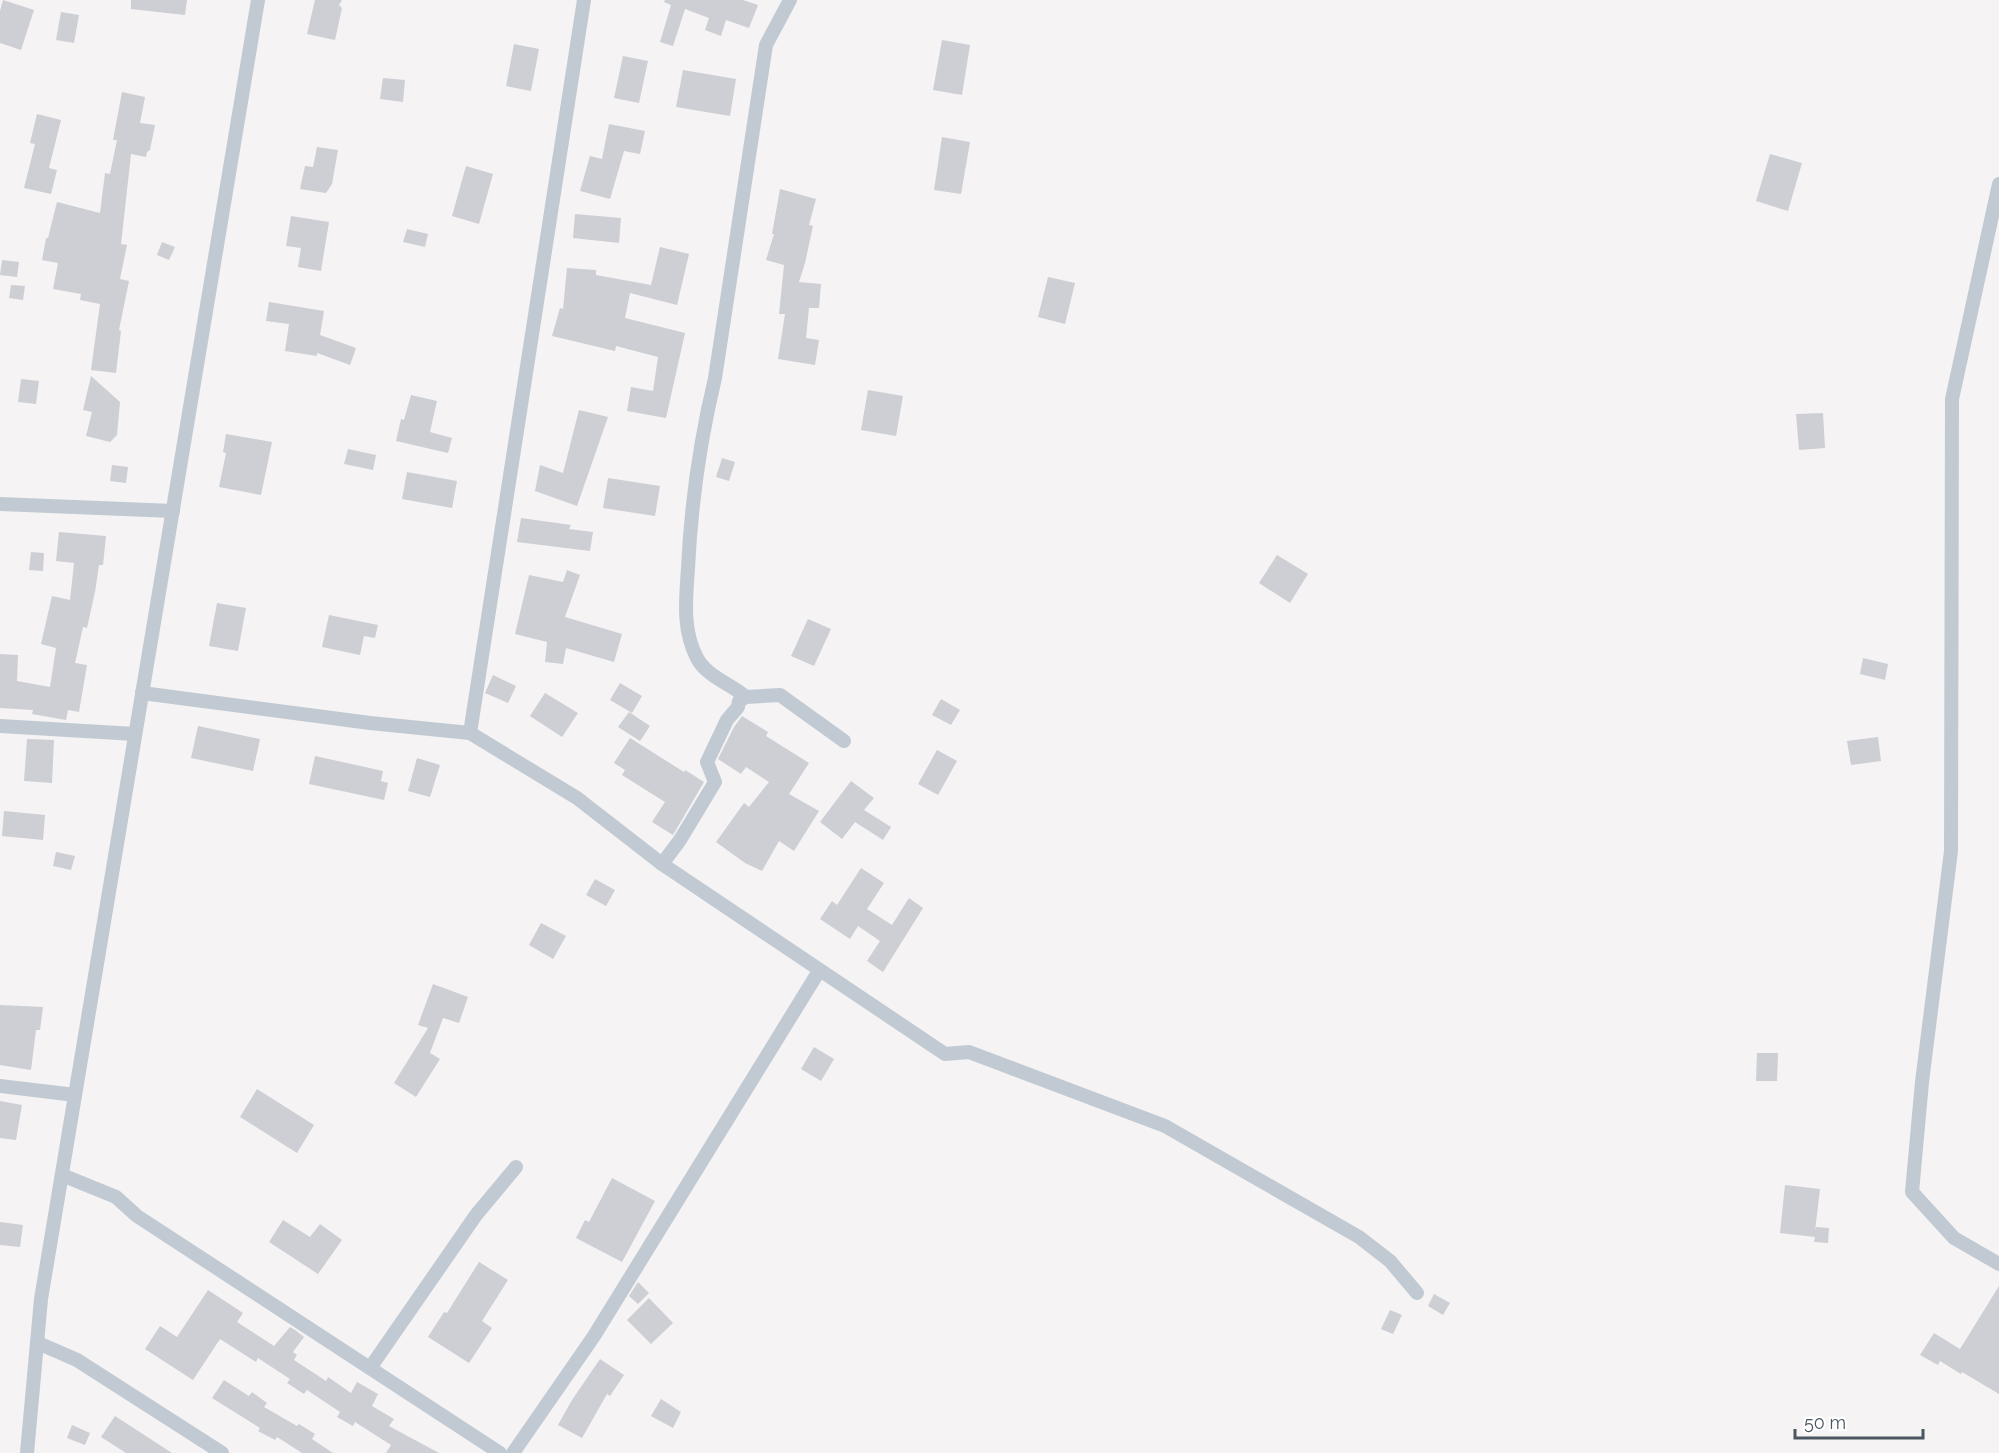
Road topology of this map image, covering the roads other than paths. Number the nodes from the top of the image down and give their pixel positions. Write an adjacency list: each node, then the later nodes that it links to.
1 (258, 0): 6 (street)
2 (584, 0): 10 (street)
3 (790, 0): 8 (street)
4 (1999, 184): 19 (street)
5 (0, 504): 6 (street)
6 (173, 511): 7 (street)
7 (142, 693): 10 (street); 11 (street)
8 (746, 697): 12 (street); 13 (street)
9 (0, 726): 11 (street)
10 (470, 733): 13 (street)
11 (135, 734): 16 (street)
12 (844, 741)
13 (662, 864): 14 (street)
14 (819, 971): 20 (street); 26 (street)
15 (0, 1086): 16 (street)
16 (75, 1095): 18 (street)
17 (516, 1167): 22 (street)
18 (62, 1175): 21 (street); 22 (street)
19 (1999, 1264)
20 (1417, 1293)
21 (38, 1343): 23 (street); 24 (street)
22 (370, 1368): 25 (street)
23 (27, 1453)
24 (222, 1453)
25 (500, 1453)
26 (513, 1453)

